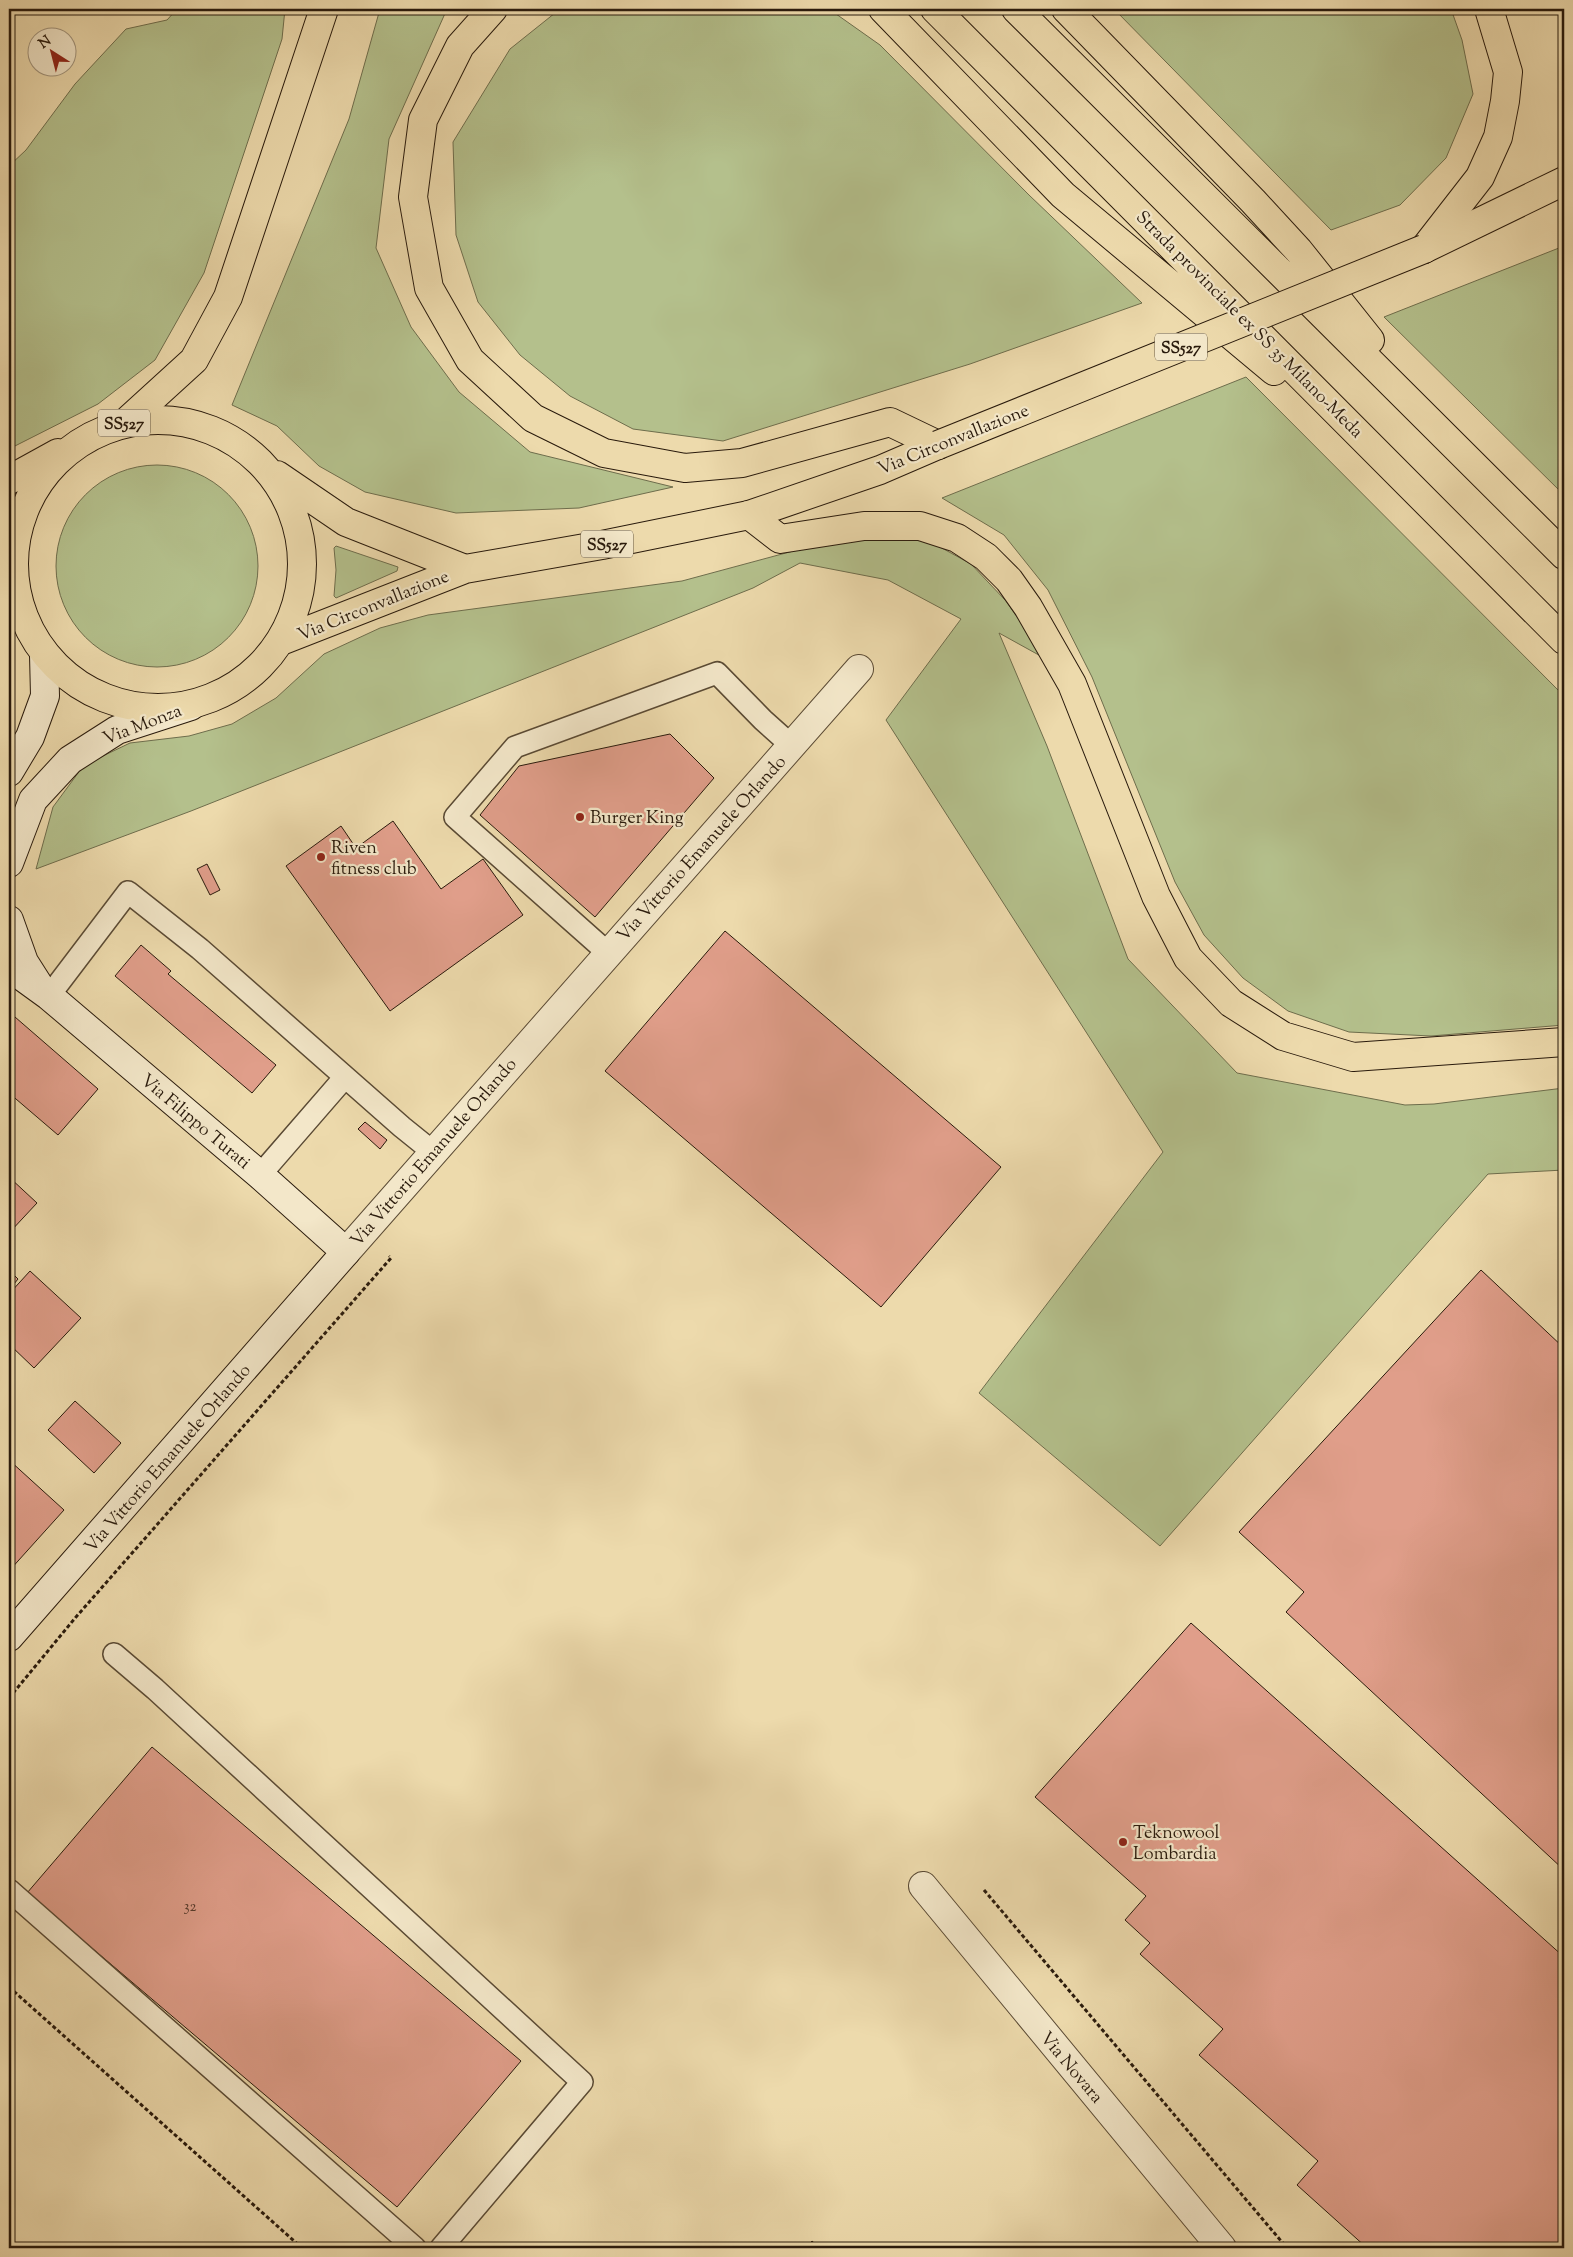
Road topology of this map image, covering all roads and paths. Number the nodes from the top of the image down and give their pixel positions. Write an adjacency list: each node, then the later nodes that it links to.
1 (324, 9): 11 (main road)
2 (493, 9): 13 (main road)
3 (883, 9): 17 (main road)
4 (936, 9): 17 (main road, Strada provinciale ex SS 35 Milano-Meda)
5 (1016, 9): 14 (main road)
6 (1066, 9): 14 (main road)
7 (1489, 9): 10 (main road)
8 (1564, 180): 10 (main road, Via Circonvallazione / SS527)
9 (1564, 200): 10 (main road, Via Circonvallazione / SS527)
10 (1424, 249): 13 (main road, Via Circonvallazione / SS527, bridge)
11 (126, 422): 12 (main road, SS527); 15 (main road, SS527)
12 (96, 433): 16 (main road, SS527); 21 (main road, SS527)
13 (938, 445): 18 (main road, Via Circonvallazione / SS527)
14 (1455, 447): 19 (main road)
15 (268, 469): 20 (main road, Via Circonvallazione / SS527); 23 (main road, SS527)
16 (9, 480)
17 (1406, 481): 22 (main road, Strada provinciale ex SS 35 Milano-Meda)
18 (749, 515): 20 (main road, Via Circonvallazione / SS527); 34 (main road)
19 (1564, 555)
20 (465, 569): 23 (main road, Via Circonvallazione / SS527)
21 (14, 609): 24 (main road, SS527)
22 (1564, 640)
23 (281, 641): 26 (main road, SS527)
24 (44, 655): 26 (main road, SS527); 28 (street)
25 (859, 669): 27 (street, Via Vittorio Emanuele Orlando)
26 (191, 706): 29 (street, Via Monza)
27 (792, 746): 31 (street, Via Vittorio Emanuele Orlando); 31 (lane)
28 (9, 772)
29 (9, 862)
30 (9, 920): 33 (street, Via Filippo Turati)
31 (608, 953): 36 (street, Via Vittorio Emanuele Orlando)
32 (9, 968): 33 (street, Via Filippo Turati)
33 (46, 995): 35 (lane); 37 (street, Via Filippo Turati)
34 (1564, 1042)
35 (345, 1077): 36 (lane); 37 (lane)
36 (433, 1152): 38 (street, Via Vittorio Emanuele Orlando)
37 (260, 1175): 38 (street, Via Filippo Turati)
38 (354, 1243): 39 (street, Via Vittorio Emanuele Orlando); 41 (path)
39 (9, 1637)
40 (114, 1654): 48 (lane)
41 (9, 1698)
42 (923, 1886): 49 (street, Via Novara)
43 (9, 1890): 47 (lane)
44 (984, 1890): 50 (path)
45 (9, 1987): 46 (path)
46 (302, 2248)
47 (415, 2248)
48 (441, 2248)
49 (1222, 2248)
50 (1287, 2248)

